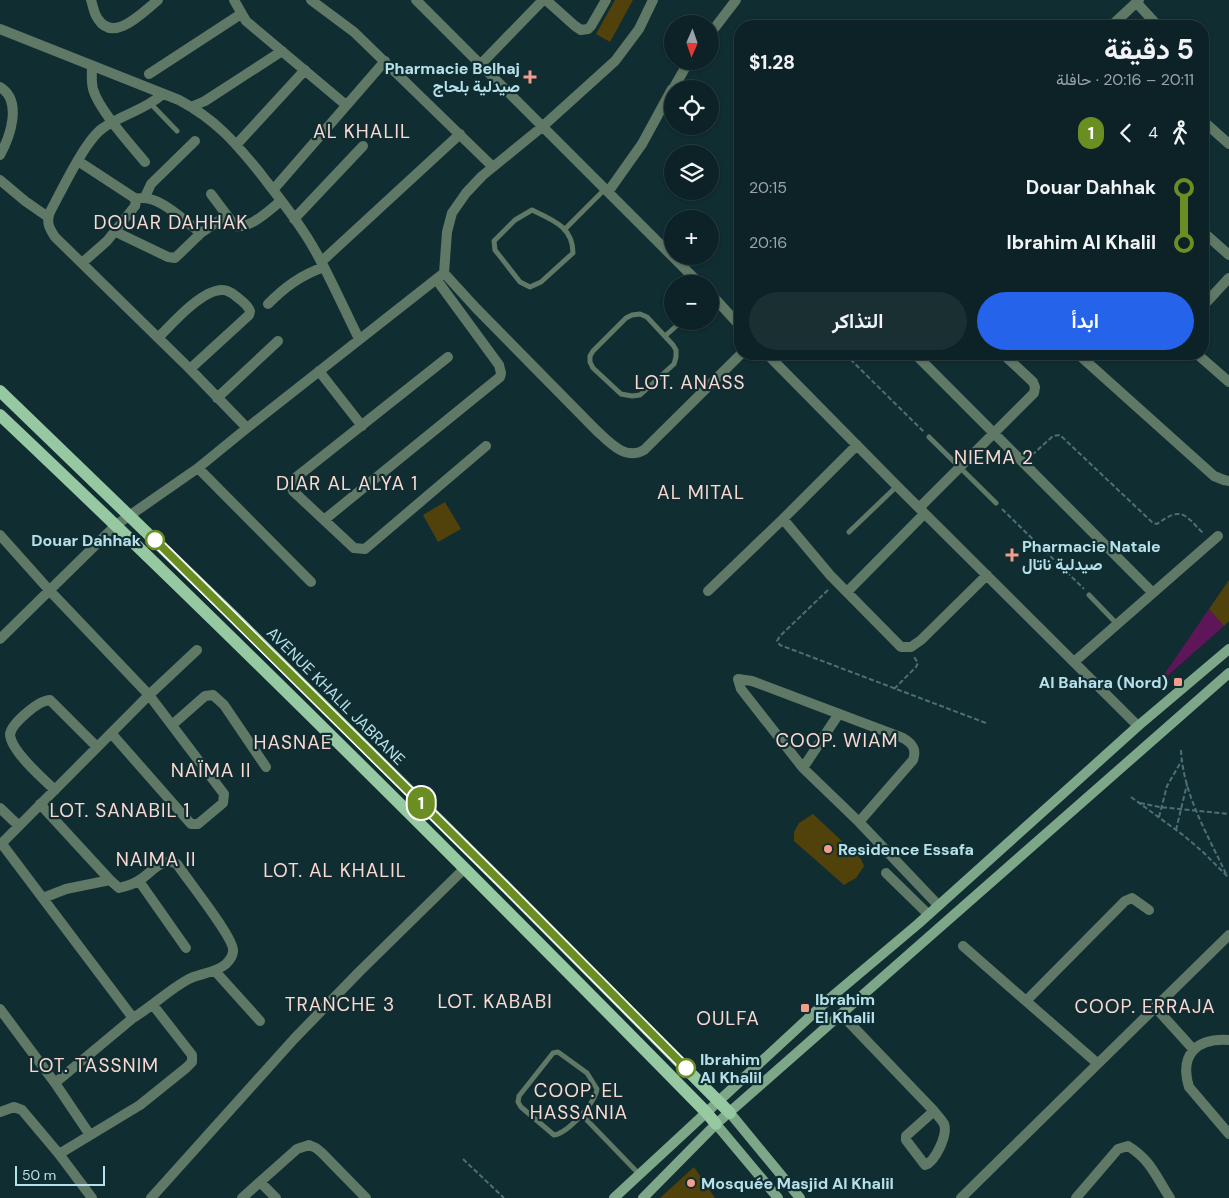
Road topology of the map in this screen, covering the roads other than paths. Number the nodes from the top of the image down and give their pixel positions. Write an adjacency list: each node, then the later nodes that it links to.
1 (91, 0): 2 (street)
2 (158, 0)
3 (234, 0): 11 (street)
4 (311, 0): 17 (street)
5 (545, 0): 6 (street); 18 (street)
6 (606, 0)
7 (653, 0): 30 (street)
8 (736, 0): 14 (street)
9 (419, 1): 18 (street)
10 (1138, 1): 12 (street); 13 (street)
11 (241, 14): 16 (street); 21 (street)
12 (1117, 20)
13 (1153, 20)
14 (719, 22)
15 (0, 29): 19 (street)
16 (282, 50): 20 (street); 27 (street)
17 (384, 61): 25 (street); 32 (street)
18 (480, 65): 30 (street)
19 (92, 66): 23 (street); 28 (street)
20 (305, 70): 25 (street); 34 (street)
21 (150, 74)
22 (0, 87): 37 (street)
23 (163, 94): 24 (street); 27 (street)
24 (151, 104): 28 (street); 31 (lane)
25 (346, 105): 42 (street)
26 (664, 105): 43 (street)
27 (192, 107): 34 (street)
28 (112, 122): 38 (street); 39 (street)
29 (1209, 126): 35 (street)
30 (542, 127): 40 (street); 43 (street)
31 (178, 131)
32 (460, 134): 40 (street); 56 (street)
33 (195, 141): 45 (street)
34 (237, 144): 42 (street)
35 (1229, 144)
36 (363, 146): 49 (street)
37 (0, 156)
38 (78, 162): 45 (street); 48 (street)
39 (144, 162)
40 (494, 166): 58 (street)
41 (0, 180): 48 (street)
42 (273, 190): 46 (street)
43 (607, 191): 50 (lane); 57 (street)
44 (211, 194): 47 (street)
45 (140, 198): 51 (street); 52 (street)
46 (281, 201): 47 (street); 49 (street)
47 (227, 215): 52 (street)
48 (48, 217): 55 (street)
49 (294, 218): 56 (street)
50 (565, 229): 50 (lane)
51 (116, 232): 52 (street); 55 (street)
52 (201, 233)
53 (1209, 237): 54 (street)
54 (1229, 255)
55 (82, 263): 66 (street)
56 (322, 264): 61 (street); 67 (street)
57 (691, 275)
58 (440, 276): 67 (street); 70 (street); 96 (street)
59 (1229, 278): 60 (street)
60 (1209, 299)
61 (268, 304)
62 (719, 304): 63 (street)
63 (734, 320)
64 (672, 330): 65 (lane)
65 (665, 336): 65 (lane)
66 (158, 338): 76 (street); 76 (street)
67 (359, 339): 77 (street)
68 (278, 341): 80 (street)
69 (448, 357): 82 (street)
70 (735, 360)
71 (773, 360): 86 (street)
72 (921, 360): 84 (street)
73 (1009, 360): 84 (street)
74 (1085, 360): 90 (street)
75 (1204, 360): 78 (street)
76 (190, 369): 80 (street)
77 (319, 371): 82 (street); 83 (street)
78 (1229, 382)
79 (0, 391): 94 (main road, AVENUE KHALIL JABRANE)
80 (217, 398): 83 (street)
81 (0, 415): 97 (main road, AVENUE KHALIL JABRANE)
82 (362, 426): 96 (street)
83 (247, 428): 88 (street)
84 (994, 433): 89 (street); 106 (street)
85 (929, 437): 89 (lane)
86 (857, 445): 91 (street); 95 (street)
87 (486, 446): 96 (street)
88 (198, 468): 94 (street); 102 (street)
89 (960, 468): 92 (lane); 93 (street)
90 (1229, 481)
91 (897, 486): 93 (street); 98 (lane)
92 (996, 503)
93 (922, 511): 101 (street); 105 (street)
94 (129, 515): 97 (street); 151 (main road, AVENUE KHALIL JABRANE)
95 (783, 519): 104 (street); 105 (street)
96 (324, 520)
97 (116, 525): 103 (street); 128 (main road, AVENUE KHALIL JABRANE)
98 (850, 532)
99 (0, 537): 103 (street)
100 (1215, 539): 106 (street)
101 (987, 575): 105 (street); 112 (street)
102 (311, 582)
103 (50, 591): 109 (street); 114 (street)
104 (708, 591)
105 (847, 592)
106 (1153, 593): 108 (street)
107 (1089, 594): 108 (lane)
108 (1117, 625): 112 (street)
109 (0, 639)
110 (1229, 649): 117 (main road)
111 (197, 650): 114 (street)
112 (1074, 662): 117 (street)
113 (1229, 673): 144 (main road)
114 (149, 695): 116 (street); 118 (street)
115 (838, 715): 121 (street); 121 (street); 125 (street)
116 (172, 725): 118 (street); 120 (street)
117 (1138, 726): 133 (main road)
118 (111, 733): 119 (street)
119 (97, 747): 122 (street); 122 (street)
120 (266, 767)
121 (803, 768): 125 (street)
122 (55, 790): 123 (street)
123 (40, 804): 126 (street); 130 (street)
124 (0, 808): 126 (street)
125 (859, 822): 133 (street)
126 (19, 826): 127 (street)
127 (1, 844): 132 (street)
128 (465, 868): 154 (main road, AVENUE KHALIL JABRANE); 164 (street)
129 (886, 873): 135 (street)
130 (110, 880): 131 (street); 132 (street)
131 (139, 881): 138 (street); 139 (street)
132 (43, 898): 145 (street)
133 (938, 905): 135 (main road)
134 (1149, 910): 140 (street)
135 (928, 914): 151 (main road)
136 (1229, 935): 142 (street)
137 (963, 946): 140 (street)
138 (186, 948)
139 (215, 971): 141 (street); 146 (street)
140 (1026, 1001): 149 (street)
141 (153, 1005): 145 (street); 159 (street)
142 (1155, 1007): 148 (street); 149 (street)
143 (0, 1008): 150 (street)
144 (842, 1015): 152 (street); 155 (main road)
145 (133, 1018): 150 (street)
146 (260, 1021)
147 (1229, 1040): 148 (street)
148 (1193, 1048): 158 (street)
149 (1097, 1063): 172 (street)
150 (55, 1084): 159 (street)
151 (719, 1100): 154 (main road); 155 (main road, AVENUE KHALIL JABRANE)
152 (934, 1111): 152 (street)
153 (0, 1112): 160 (street)
154 (706, 1112): 157 (main road, AVENUE KHALIL JABRANE); 161 (main road)
155 (730, 1113): 157 (main road); 171 (main road)
156 (582, 1115): 156 (lane); 161 (lane)
157 (716, 1124): 169 (main road); 170 (main road)
158 (1229, 1134)
159 (90, 1135): 160 (street)
160 (59, 1154): 163 (street)
161 (639, 1174): 168 (main road)
162 (260, 1182): 165 (street); 166 (street); 167 (street)
163 (92, 1198)
164 (151, 1198)
165 (242, 1198)
166 (276, 1198)
167 (366, 1198)
168 (614, 1198)
169 (643, 1198)
170 (778, 1198)
171 (800, 1198)
172 (961, 1198)
173 (1076, 1198): 174 (street)
174 (1170, 1198)

